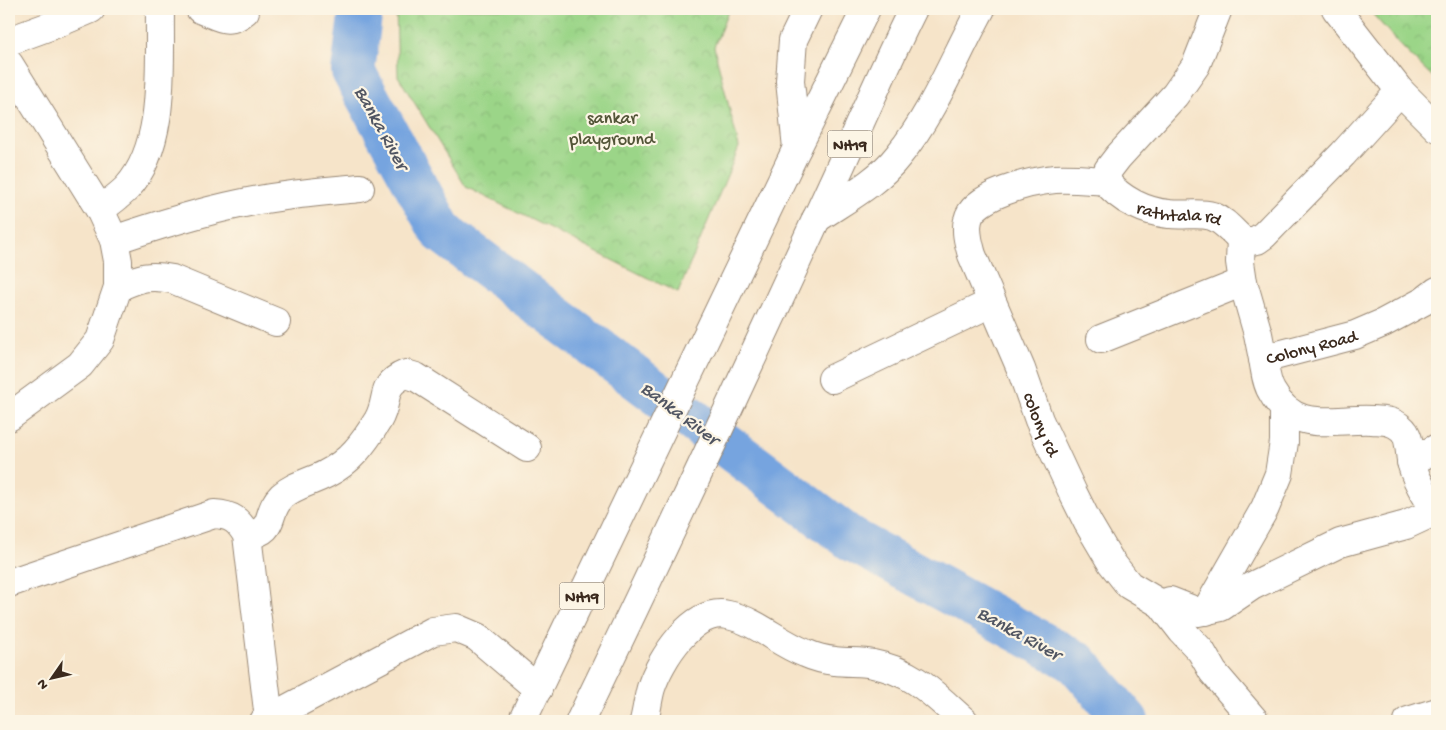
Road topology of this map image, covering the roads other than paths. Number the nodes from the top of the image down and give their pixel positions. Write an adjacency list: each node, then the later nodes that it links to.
1 (91, 9): 11 (main road)
2 (160, 9): 18 (main road)
3 (200, 9): 4 (main road)
4 (245, 9)
5 (808, 9): 15 (main road)
6 (866, 9): 15 (main road, NH19)
7 (913, 9): 19 (main road, NH19)
8 (981, 9): 19 (main road)
9 (1218, 9): 16 (main road)
10 (1336, 9): 13 (main road)
11 (9, 41)
12 (9, 64): 18 (main road)
13 (1400, 91): 14 (main road); 20 (main road, rathtala rd)
14 (1437, 128)
15 (797, 148): 40 (main road, NH19)
16 (1106, 181): 20 (main road, rathtala rd); 25 (main road, colony rd)
17 (360, 188): 21 (main road)
18 (100, 210): 21 (main road)
19 (816, 219): 44 (main road, NH19)
20 (1241, 239): 22 (main road)
21 (114, 240): 23 (main road)
22 (1243, 282): 27 (main road); 28 (main road)
23 (118, 287): 26 (main road); 31 (main road)
24 (1437, 291): 28 (main road, Colony Road)
25 (991, 303): 29 (main road); 38 (main road, colony rd)
26 (276, 322)
27 (1101, 339)
28 (1263, 359): 30 (main road, Colony Road)
29 (832, 379)
30 (1284, 410): 34 (main road); 39 (main road)
31 (9, 417)
32 (528, 448): 36 (main road)
33 (1437, 448): 34 (main road)
34 (1412, 462): 35 (main road)
35 (1437, 513): 39 (main road)
36 (247, 536): 37 (main road); 42 (main road)
37 (9, 583)
38 (1161, 604): 39 (main road); 47 (main road, colony rd)
39 (1206, 611)
40 (538, 689): 42 (main road); 43 (main road, NH19)
41 (1437, 712): 48 (main road)
42 (267, 720)
43 (522, 721)
44 (580, 721)
45 (644, 721): 46 (main road)
46 (964, 721)
47 (1255, 721)
48 (1408, 721)

